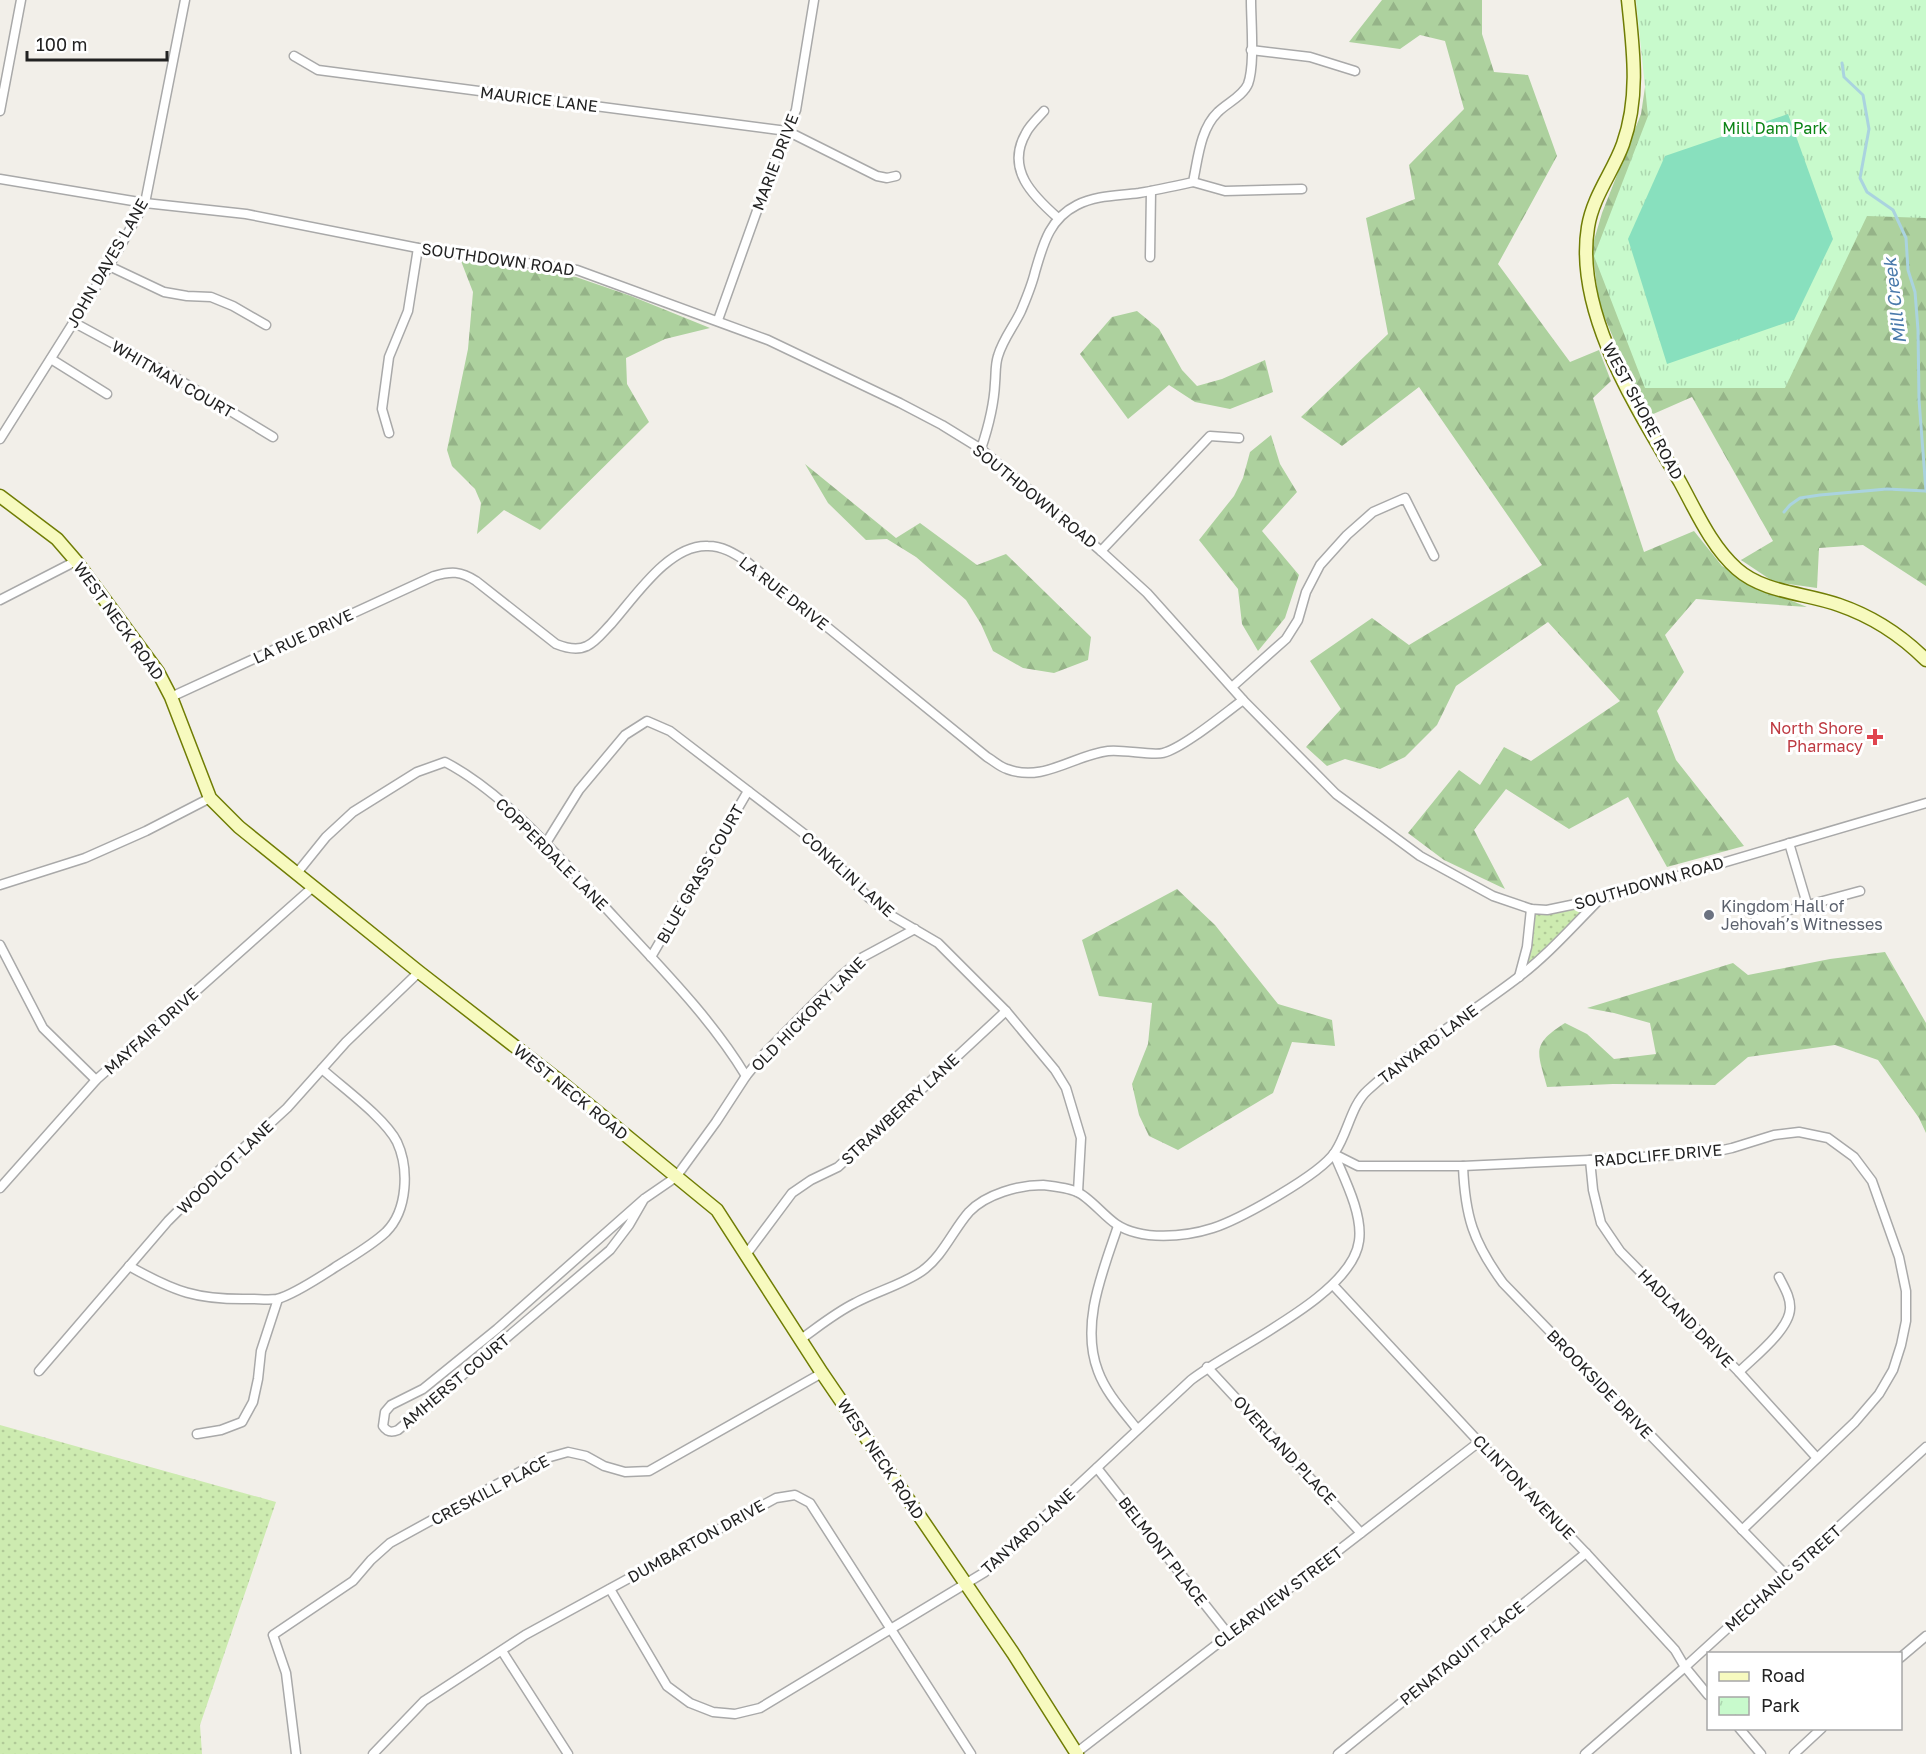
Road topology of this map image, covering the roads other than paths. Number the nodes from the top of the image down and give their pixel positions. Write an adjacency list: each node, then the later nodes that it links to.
1 (21, 0): 9 (street)
2 (185, 0): 17 (street, JOHN DAVES LANE)
3 (814, 0): 11 (street, MARIE DRIVE)
4 (1251, 0): 6 (street)
5 (1628, 0): 37 (street, WEST SHORE ROAD)
6 (1251, 50): 8 (street); 14 (street)
7 (294, 56): 11 (street, MAURICE LANE)
8 (1355, 71)
9 (0, 111)
10 (1044, 111): 18 (street)
11 (787, 131): 12 (street, MAURICE LANE); 22 (street, MARIE DRIVE)
12 (896, 176)
13 (0, 179): 17 (street, SOUTHDOWN ROAD)
14 (1193, 182): 15 (street); 16 (street)
15 (1302, 189)
16 (1151, 191): 18 (street); 20 (street)
17 (145, 203): 19 (street, SOUTHDOWN ROAD); 21 (street, JOHN DAVES LANE)
18 (1058, 218): 31 (street)
19 (418, 248): 22 (street, SOUTHDOWN ROAD); 27 (street)
20 (1150, 257)
21 (109, 266): 23 (street, JOHN DAVES LANE); 24 (street)
22 (718, 320): 31 (street, SOUTHDOWN ROAD)
23 (74, 322): 25 (street, JOHN DAVES LANE); 28 (street, WHITMAN COURT)
24 (266, 325)
25 (51, 359): 26 (street); 30 (street, JOHN DAVES LANE)
26 (107, 394)
27 (389, 433)
28 (273, 437)
29 (1239, 438): 33 (street)
30 (0, 439)
31 (981, 449): 33 (street, SOUTHDOWN ROAD)
32 (0, 496): 35 (street, WEST NECK ROAD)
33 (1101, 551): 38 (street, SOUTHDOWN ROAD)
34 (1434, 556): 38 (street)
35 (76, 561): 36 (street); 39 (street, WEST NECK ROAD)
36 (0, 600)
37 (1926, 660)
38 (1232, 687): 40 (street, SOUTHDOWN ROAD)
39 (171, 697): 40 (street, LA RUE DRIVE); 42 (street, WEST NECK ROAD)
40 (1243, 700): 52 (street, SOUTHDOWN ROAD)
41 (748, 791): 44 (street, CONKLIN LANE); 55 (street, CONKLIN LANE); 57 (street, BLUE GRASS COURT)
42 (210, 798): 46 (street, WEST NECK ROAD); 47 (street)
43 (1926, 803): 45 (street, SOUTHDOWN ROAD)
44 (546, 843): 46 (street, COPPERDALE LANE); 57 (street, COPPERDALE LANE)
45 (1789, 843): 50 (street, SOUTHDOWN ROAD); 51 (street)
46 (297, 873): 48 (street, WEST NECK ROAD)
47 (0, 885)
48 (313, 887): 58 (street, WEST NECK ROAD); 63 (street, MAYFAIR DRIVE)
49 (1860, 891): 51 (street)
50 (1600, 899): 52 (street, SOUTHDOWN ROAD); 59 (street, TANYARD LANE)
51 (1809, 904): 53 (street); 54 (street)
52 (1531, 909): 59 (street)
53 (1756, 919)
54 (1813, 924)
55 (915, 929): 60 (street, CONKLIN LANE); 62 (street, OLD HICKORY LANE)
56 (0, 945): 63 (street)
57 (651, 957): 62 (street, COPPERDALE LANE)
58 (419, 972): 61 (street, WOODLOT LANE); 67 (street, WEST NECK ROAD)
59 (1519, 977): 64 (street, TANYARD LANE)
60 (1006, 1011): 69 (street, CONKLIN LANE); 72 (street, STRAWBERRY LANE)
61 (322, 1069): 73 (street, WOODLOT LANE); 76 (street)
62 (746, 1076): 67 (street, OLD HICKORY LANE)
63 (96, 1080): 68 (street, MAYFAIR DRIVE)
64 (1334, 1154): 66 (street, RADCLIFF DRIVE); 71 (street, TANYARD LANE); 75 (street, TANYARD LANE)
65 (1590, 1160): 66 (street, RADCLIFF DRIVE); 81 (street, HADLAND DRIVE); 86 (street, RADCLIFF DRIVE)
66 (1463, 1166): 88 (street, BROOKSIDE DRIVE)
67 (676, 1178): 70 (street, AMHERST COURT); 72 (street, WEST NECK ROAD)
68 (0, 1188)
69 (1078, 1192): 71 (street); 77 (street)
70 (644, 1199): 70 (street, AMHERST COURT)
71 (1118, 1226): 82 (street)
72 (745, 1256): 77 (street, WEST NECK ROAD)
73 (129, 1266): 76 (street); 79 (street, WOODLOT LANE)
74 (1779, 1277): 81 (street)
75 (1333, 1285): 78 (street, TANYARD LANE); 84 (street, CLINTON AVENUE)
76 (278, 1299): 83 (street)
77 (801, 1340): 80 (street, WEST NECK ROAD)
78 (1207, 1367): 82 (street, TANYARD LANE); 89 (street, OVERLAND PLACE)
79 (39, 1371)
80 (822, 1372): 92 (street, WEST NECK ROAD); 104 (street, CRESKILL PLACE)
81 (1738, 1372): 86 (street, HADLAND DRIVE)
82 (1137, 1429): 87 (street, TANYARD LANE)
83 (197, 1434)
84 (1479, 1442): 89 (street, CLEARVIEW STREET); 90 (street, CLINTON AVENUE)
85 (1926, 1447): 91 (street, MECHANIC STREET)
86 (1817, 1458): 88 (street, RADCLIFF DRIVE)
87 (1097, 1468): 92 (street, TANYARD LANE); 95 (street, BELMONT PLACE)
88 (1743, 1530): 91 (street, BROOKSIDE DRIVE)
89 (1361, 1533): 95 (street, CLEARVIEW STREET)
90 (1587, 1553): 99 (street, CLINTON AVENUE); 108 (street, PENATAQUIT PLACE)
91 (1786, 1575): 99 (street, MECHANIC STREET)
92 (966, 1583): 94 (street, TANYARD LANE); 103 (street, WEST NECK ROAD)
93 (610, 1589): 94 (street, TANYARD LANE); 94 (street, DUMBARTON DRIVE); 97 (street, DUMBARTON DRIVE)
94 (891, 1629): 107 (street, DUMBARTON DRIVE)
95 (1229, 1635): 103 (street, CLEARVIEW STREET)
96 (1926, 1636): 98 (street)
97 (502, 1651): 105 (street, DUMBARTON DRIVE); 106 (street)
98 (1902, 1656)
99 (1685, 1667): 100 (street, CLINTON AVENUE); 109 (street, MECHANIC STREET)
100 (1707, 1694)
101 (1741, 1730): 110 (street)
102 (1820, 1730): 111 (street)
103 (1076, 1753)
104 (296, 1754)
105 (373, 1754)
106 (568, 1754)
107 (971, 1754)
108 (1338, 1754)
109 (1585, 1754)
110 (1761, 1754)
111 (1794, 1754)

